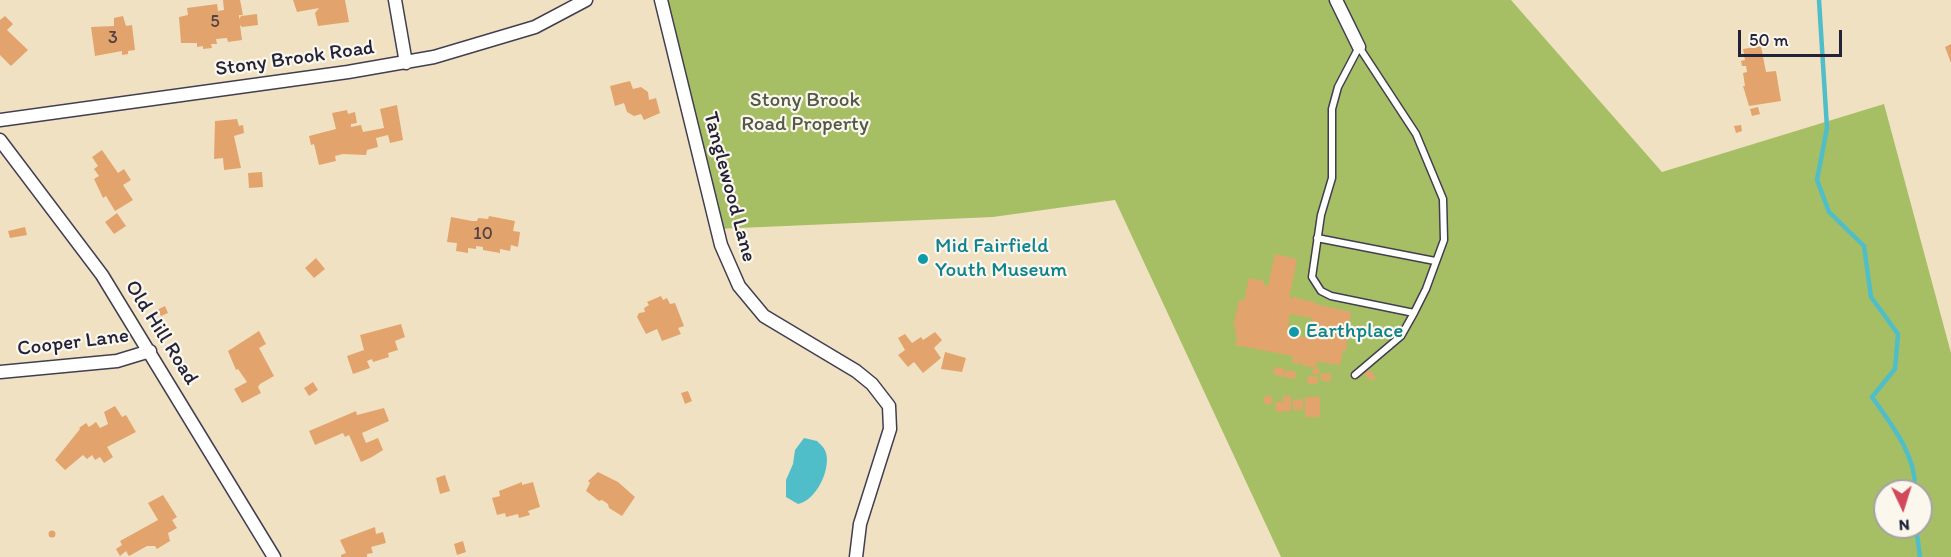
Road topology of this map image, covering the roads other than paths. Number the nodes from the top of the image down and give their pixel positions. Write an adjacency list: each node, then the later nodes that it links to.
1 (395, 0): 6 (street)
2 (586, 0): 6 (street, Stony Brook Road)
3 (661, 0): 16 (street, Tanglewood Lane)
4 (1335, 0): 5 (street)
5 (1359, 47): 9 (lane); 10 (lane)
6 (406, 63): 7 (street, Stony Brook Road)
7 (0, 120)
8 (0, 140): 12 (street, Old Hill Road)
9 (1317, 238): 10 (lane); 11 (lane)
10 (1435, 261): 11 (lane)
11 (1414, 313): 14 (lane)
12 (150, 351): 13 (street, Cooper Lane); 15 (street, Old Hill Road)
13 (0, 372)
14 (1355, 375)
15 (274, 557)
16 (856, 557)

